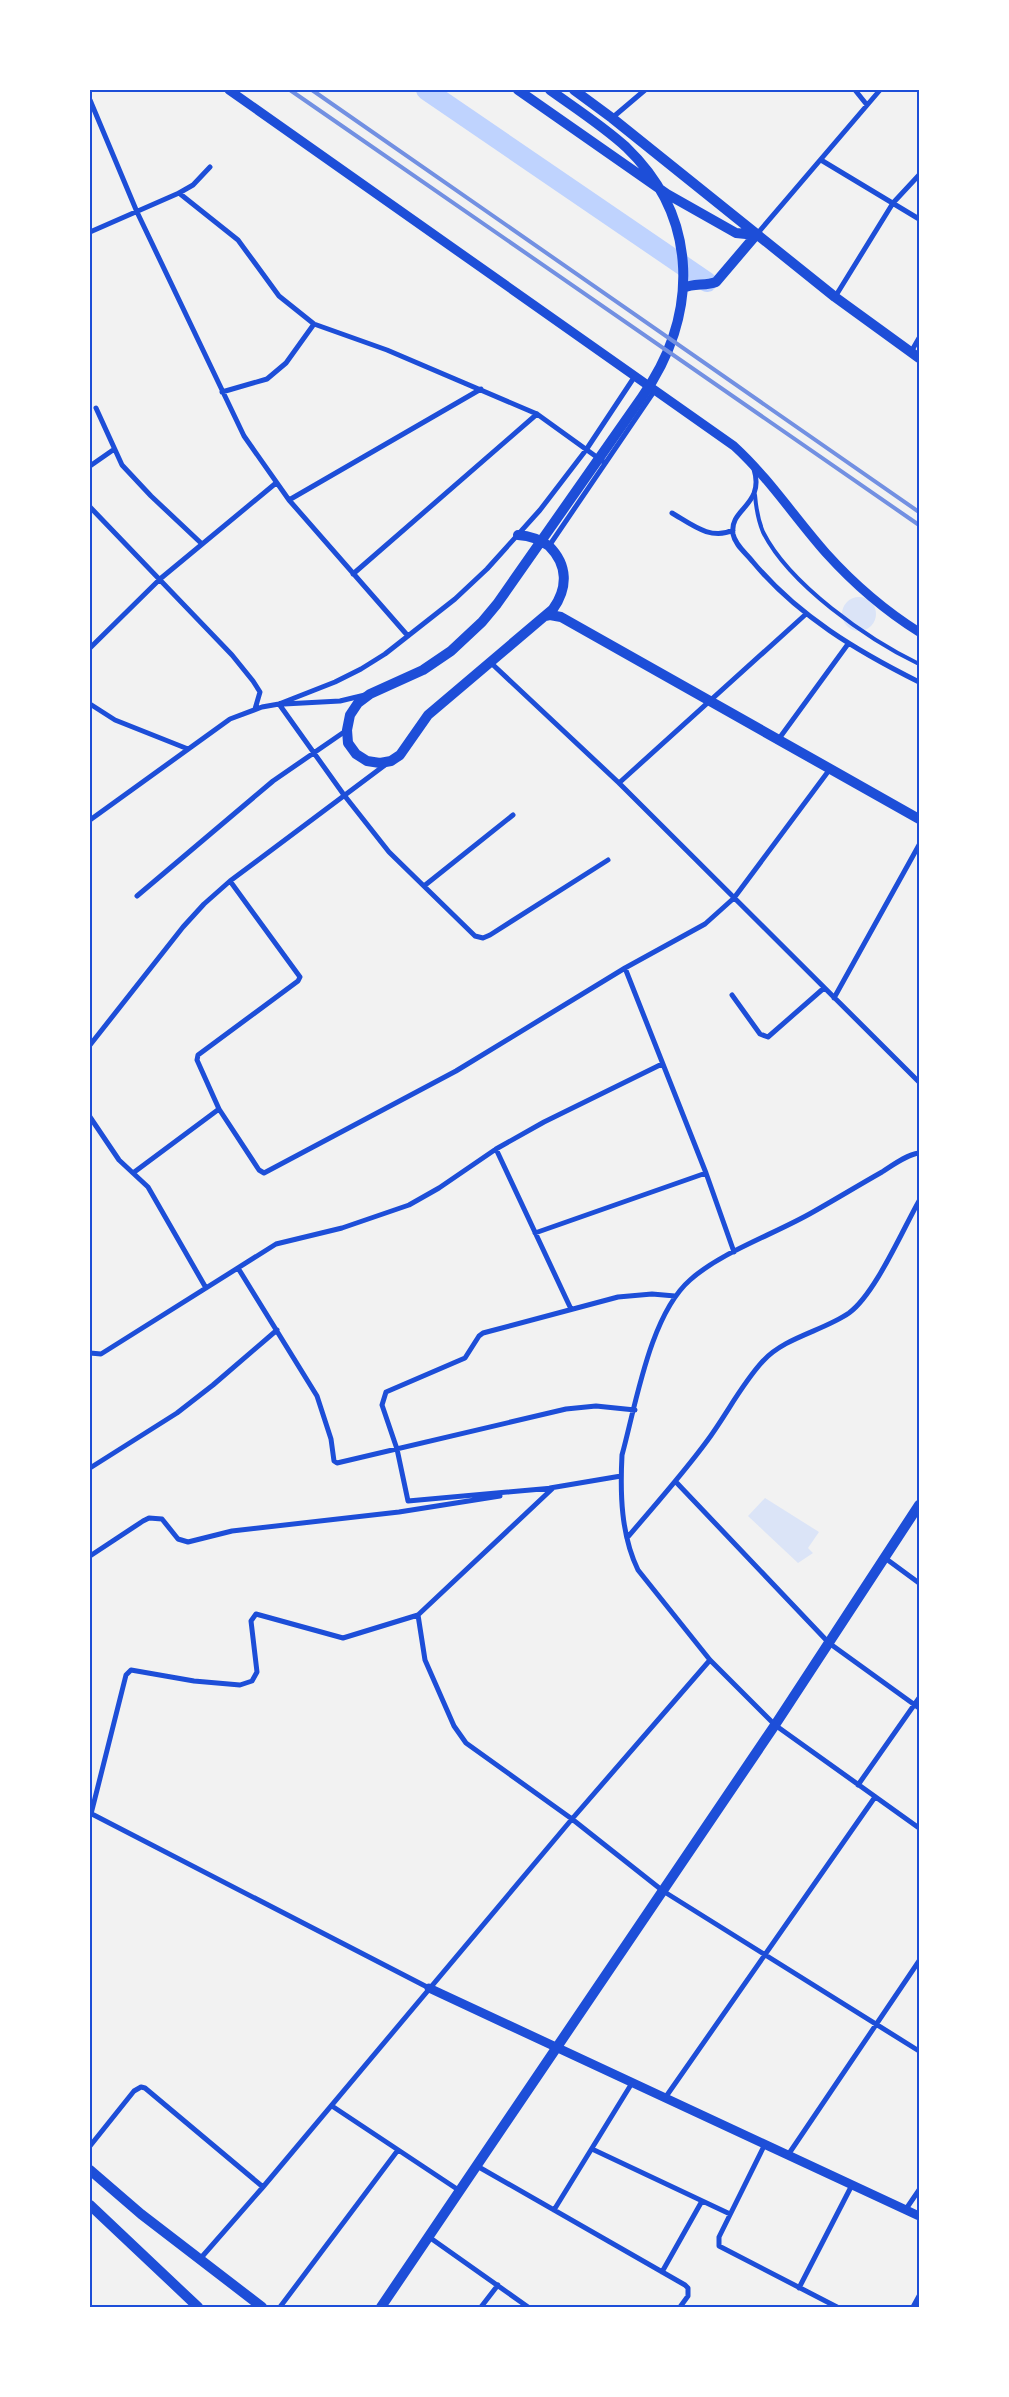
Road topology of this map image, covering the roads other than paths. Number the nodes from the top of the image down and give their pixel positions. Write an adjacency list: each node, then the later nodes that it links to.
1 (229, 90): 25 (street)
2 (518, 90): 19 (main road)
3 (550, 90): 56 (main road)
4 (574, 90): 10 (main road)
5 (645, 90): 10 (street)
6 (855, 90): 9 (street)
7 (880, 90): 9 (street)
8 (90, 100): 16 (street)
9 (868, 104): 11 (street)
10 (612, 118): 19 (main road)
11 (821, 160): 15 (street); 19 (street)
12 (210, 167): 14 (street)
13 (919, 176): 15 (street)
14 (180, 193): 16 (street); 22 (street)
15 (894, 203): 17 (street); 21 (street)
16 (137, 212): 18 (street); 28 (street)
17 (919, 219)
18 (90, 232)
19 (756, 235): 20 (main road); 21 (main road)
20 (683, 288)
21 (835, 297): 24 (main road)
22 (314, 324): 26 (street); 28 (street)
23 (919, 338): 24 (street)
24 (915, 355)
25 (636, 376): 27 (street); 32 (street)
26 (481, 389): 30 (street); 38 (street)
27 (655, 390): 33 (street); 34 (street)
28 (222, 392): 36 (street)
29 (96, 408): 31 (street)
30 (537, 414): 32 (street); 45 (street)
31 (113, 450): 35 (street); 43 (street)
32 (586, 450): 34 (street); 42 (street)
33 (749, 460): 37 (street); 49 (street)
34 (605, 463): 44 (street)
35 (90, 466)
36 (276, 483): 38 (street); 43 (street)
37 (754, 495): 41 (street); 54 (lane)
38 (289, 500): 45 (street)
39 (90, 507): 46 (street)
40 (672, 513): 41 (street)
41 (733, 530): 47 (street)
42 (518, 535): 44 (main road); 50 (street)
43 (202, 544): 46 (street)
44 (549, 546): 48 (main road)
45 (353, 574): 50 (street)
46 (160, 579): 52 (street); 60 (street)
47 (806, 614): 51 (street); 57 (street)
48 (545, 616): 53 (main road); 57 (main road)
49 (919, 632)
50 (408, 636): 59 (street)
51 (848, 644): 55 (street); 62 (street)
52 (90, 648)
53 (490, 662): 65 (main road); 67 (street)
54 (919, 664)
55 (919, 682)
56 (370, 694): 59 (street); 61 (main road)
57 (708, 701): 62 (main road); 67 (street)
58 (90, 704): 63 (street)
59 (279, 704): 60 (street); 64 (street)
60 (255, 709): 63 (street)
61 (347, 730): 64 (street); 65 (main road)
62 (778, 740): 66 (main road)
63 (188, 749): 71 (street)
64 (313, 752): 68 (street); 76 (street)
65 (391, 761): 68 (street)
66 (830, 769): 70 (main road); 77 (street)
67 (619, 784): 77 (street)
68 (344, 795): 74 (street); 75 (street)
69 (514, 815): 75 (street)
70 (919, 819)
71 (90, 820)
72 (919, 845): 81 (street)
73 (608, 860): 75 (street)
74 (230, 881): 82 (street); 85 (street)
75 (424, 886)
76 (137, 896)
77 (734, 898): 78 (street); 79 (street)
78 (625, 968): 83 (street); 85 (street)
79 (824, 988): 80 (street); 81 (street)
80 (732, 995)
81 (834, 998): 84 (street)
82 (90, 1045)
83 (662, 1064): 87 (street); 90 (street)
84 (919, 1082)
85 (219, 1109): 89 (street)
86 (90, 1116): 89 (street)
87 (496, 1150): 92 (street); 94 (street)
88 (919, 1152): 93 (street)
89 (133, 1173): 95 (street)
90 (706, 1173): 92 (street); 93 (street)
91 (919, 1202): 104 (street)
92 (535, 1233): 97 (street)
93 (734, 1252): 96 (street)
94 (238, 1268): 95 (street); 98 (street)
95 (206, 1288): 99 (street)
96 (675, 1296): 97 (street); 100 (street)
97 (571, 1309): 101 (street)
98 (277, 1330): 101 (street); 102 (street)
99 (90, 1353)
100 (635, 1410): 101 (street); 103 (street)
101 (397, 1449): 105 (street)
102 (90, 1468)
103 (621, 1476): 105 (street); 107 (street)
104 (676, 1482): 107 (street); 112 (street)
105 (552, 1488): 108 (street); 111 (street)
106 (919, 1505): 109 (main road)
107 (627, 1538): 113 (street)
108 (90, 1556)
109 (885, 1558): 110 (street); 112 (main road)
110 (919, 1583)
111 (418, 1615): 119 (street); 120 (street)
112 (829, 1642): 115 (street); 116 (main road)
113 (710, 1660): 116 (street); 120 (street)
114 (919, 1698): 115 (street)
115 (917, 1706): 117 (street)
116 (775, 1724): 117 (street); 122 (main road)
117 (858, 1785): 118 (street)
118 (874, 1797): 121 (street); 123 (street)
119 (90, 1814): 125 (street)
120 (572, 1819): 122 (street); 125 (street)
121 (919, 1828)
122 (663, 1891): 123 (street); 127 (main road)
123 (765, 1955): 126 (street); 130 (street)
124 (919, 1962): 126 (street)
125 (429, 1988): 127 (street); 131 (street)
126 (876, 2024): 128 (street); 136 (street)
127 (556, 2048): 129 (street); 137 (main road)
128 (919, 2051)
129 (632, 2083): 130 (street); 134 (street)
130 (665, 2098): 132 (street)
131 (332, 2106): 135 (street); 140 (street)
132 (765, 2144): 136 (street); 147 (street)
133 (90, 2146): 140 (street)
134 (592, 2149): 143 (street); 145 (street)
135 (398, 2150): 142 (street); 157 (street)
136 (788, 2155): 139 (street)
137 (477, 2166): 142 (main road); 145 (street)
138 (90, 2170): 150 (main road)
139 (852, 2185): 146 (street); 153 (street)
140 (263, 2188): 150 (street)
141 (919, 2190): 146 (street)
142 (460, 2191): 149 (main road)
143 (702, 2201): 147 (street); 151 (street)
144 (90, 2205): 155 (main road)
145 (554, 2210): 151 (street)
146 (906, 2210): 148 (street)
147 (730, 2214): 153 (street)
148 (919, 2216)
149 (429, 2237): 152 (street); 158 (main road)
150 (200, 2259): 156 (main road)
151 (662, 2272): 161 (street)
152 (498, 2285): 159 (street); 160 (street)
153 (799, 2288): 162 (street)
154 (919, 2296): 163 (street)
155 (198, 2307)
156 (262, 2307)
157 (280, 2307)
158 (381, 2307)
159 (481, 2307)
160 (528, 2307)
161 (680, 2307)
162 (837, 2307)
163 (914, 2307)

